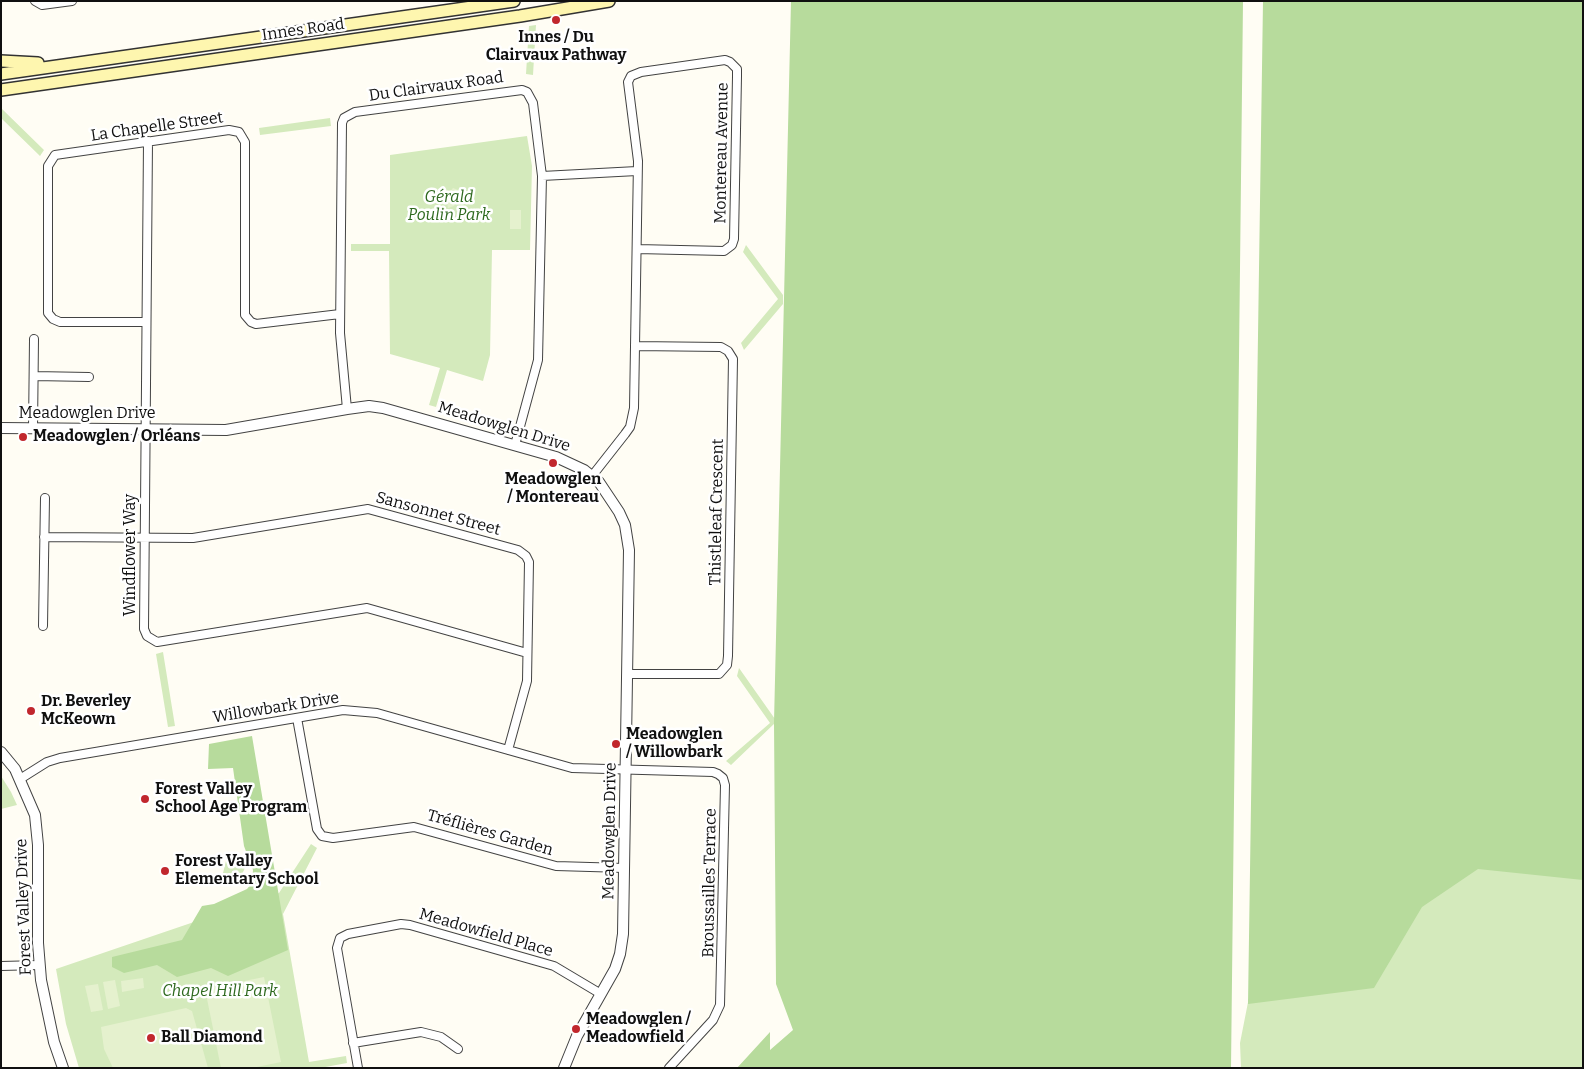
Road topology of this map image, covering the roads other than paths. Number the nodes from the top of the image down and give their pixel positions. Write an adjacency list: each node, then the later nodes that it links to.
1 (34, 1): 2 (street)
2 (72, 1)
3 (514, 1): 6 (main road, Innes Road)
4 (608, 1): 8 (main road, Innes Road)
5 (1, 61): 6 (main road)
6 (77, 63): 7 (main road, Innes Road)
7 (1, 74)
8 (26, 86): 9 (main road, Innes Road); 10 (main road)
9 (1, 90)
10 (1, 95)
11 (148, 141): 15 (street, La Chapelle Street); 16 (street, Windflower Way); 16 (street, La Chapelle Street)
12 (637, 171): 13 (street); 14 (street, Montereau Avenue); 14 (street, Montereau Avenue)
13 (542, 176): 15 (street, Du Clairvaux Road); 25 (street, Du Clairvaux Road)
14 (637, 249): 18 (street, Montereau Avenue)
15 (340, 314): 21 (street, Du Clairvaux Road)
16 (146, 322): 24 (street, Windflower Way)
17 (34, 340): 19 (street)
18 (635, 346): 26 (street, Montereau Avenue); 32 (street, Thistleleaf Crescent)
19 (34, 376): 20 (street); 23 (street)
20 (89, 377)
21 (347, 409): 24 (street, Meadowglen Drive); 25 (street, Meadowglen Drive)
22 (1, 428): 23 (street, Meadowglen Drive)
23 (33, 429): 24 (street, Meadowglen Drive)
24 (146, 429): 29 (street, Windflower Way)
25 (516, 445): 26 (street, Meadowglen Drive)
26 (592, 476): 32 (street, Meadowglen Drive)
27 (45, 498): 28 (street)
28 (44, 537): 29 (street, Sansonnet Street); 30 (street)
29 (144, 537): 31 (street, Sansonnet Street); 31 (street, Windflower Way)
30 (43, 626)
31 (527, 653): 34 (street, Sansonnet Street)
32 (628, 674): 36 (street, Meadowglen Drive)
33 (297, 718): 34 (street, Willowbark Drive); 37 (street, Willowbark Drive); 38 (street, Tréflières Garden)
34 (508, 750): 36 (street, Willowbark Drive)
35 (1, 752): 37 (street, Forest Valley Drive)
36 (626, 770): 38 (street, Meadowglen Drive); 47 (street, Broussailles Terrace)
37 (20, 779): 39 (street, Forest Valley Drive)
38 (624, 868): 41 (street, Meadowglen Drive)
39 (40, 965): 40 (street); 44 (street, Forest Valley Drive)
40 (1, 966)
41 (601, 994): 42 (street, Meadowfield Place); 46 (street, Meadowglen Drive)
42 (353, 1043): 43 (street); 45 (street, Meadowfield Place)
43 (458, 1049)
44 (63, 1068)
45 (358, 1068)
46 (564, 1068)
47 (668, 1068)

